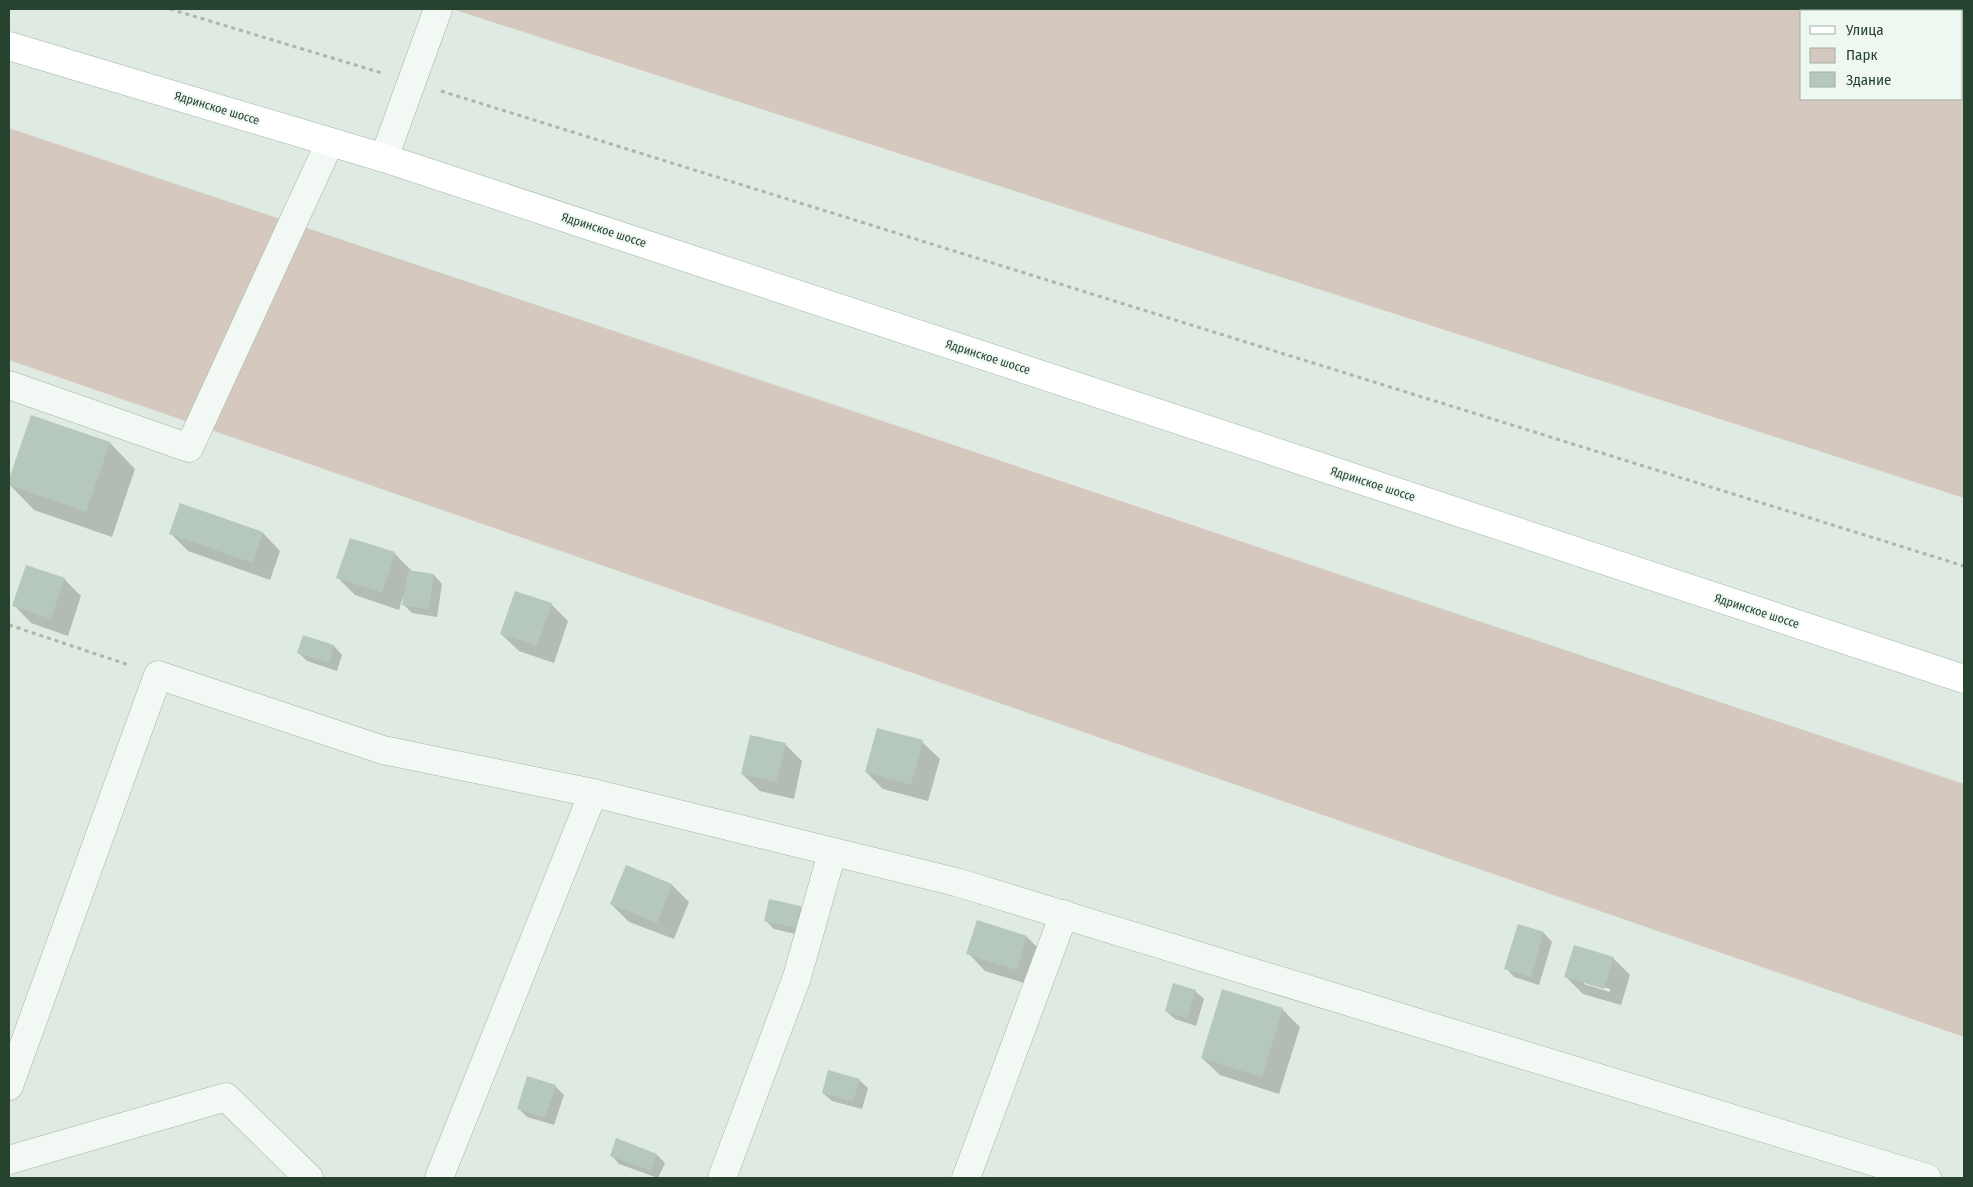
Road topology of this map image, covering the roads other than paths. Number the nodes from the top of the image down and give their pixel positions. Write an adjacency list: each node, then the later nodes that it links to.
1 (438, 9): 4 (street)
2 (9, 46): 3 (main road, Ядринское шоссе)
3 (330, 142): 4 (main road, Ядринское шоссе); 5 (street)
4 (384, 158): 6 (main road, Ядринское шоссе)
5 (9, 385)
6 (1964, 679)
7 (593, 793): 8 (street); 10 (street); 13 (street)
8 (832, 853): 9 (street); 14 (street)
9 (1064, 914): 15 (street); 16 (street)
10 (9, 1086)
11 (9, 1160): 12 (street)
12 (310, 1178)
13 (439, 1178)
14 (722, 1178)
15 (966, 1178)
16 (1927, 1178)

